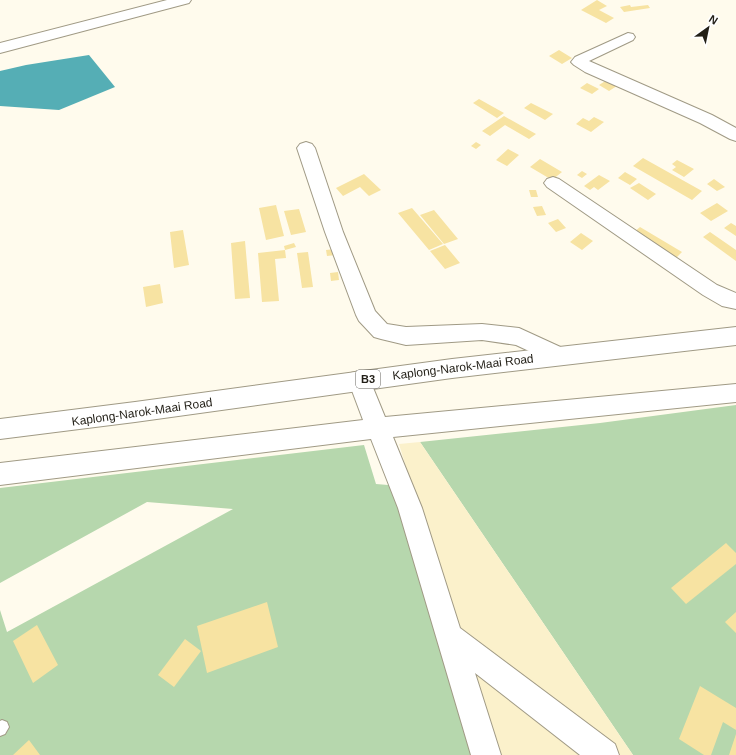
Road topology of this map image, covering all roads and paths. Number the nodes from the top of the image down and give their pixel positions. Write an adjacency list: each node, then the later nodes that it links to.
1 (184, 0): 3 (main road)
2 (628, 37): 4 (main road)
3 (0, 48)
4 (736, 135)
5 (306, 148): 9 (main road)
6 (553, 183): 7 (main road)
7 (736, 301)
8 (736, 336): 9 (main road, Kaplong-Narok-Maai Road / B3)
9 (560, 356): 10 (main road, Kaplong-Narok-Maai Road / B3)
10 (359, 380): 12 (main road); 13 (main road, Kaplong-Narok-Maai Road / B3)
11 (736, 393): 12 (main road)
12 (379, 428): 14 (main road); 15 (main road)
13 (0, 429)
14 (0, 474)
15 (449, 636): 16 (main road); 17 (main road)
16 (486, 755)
17 (604, 755)

